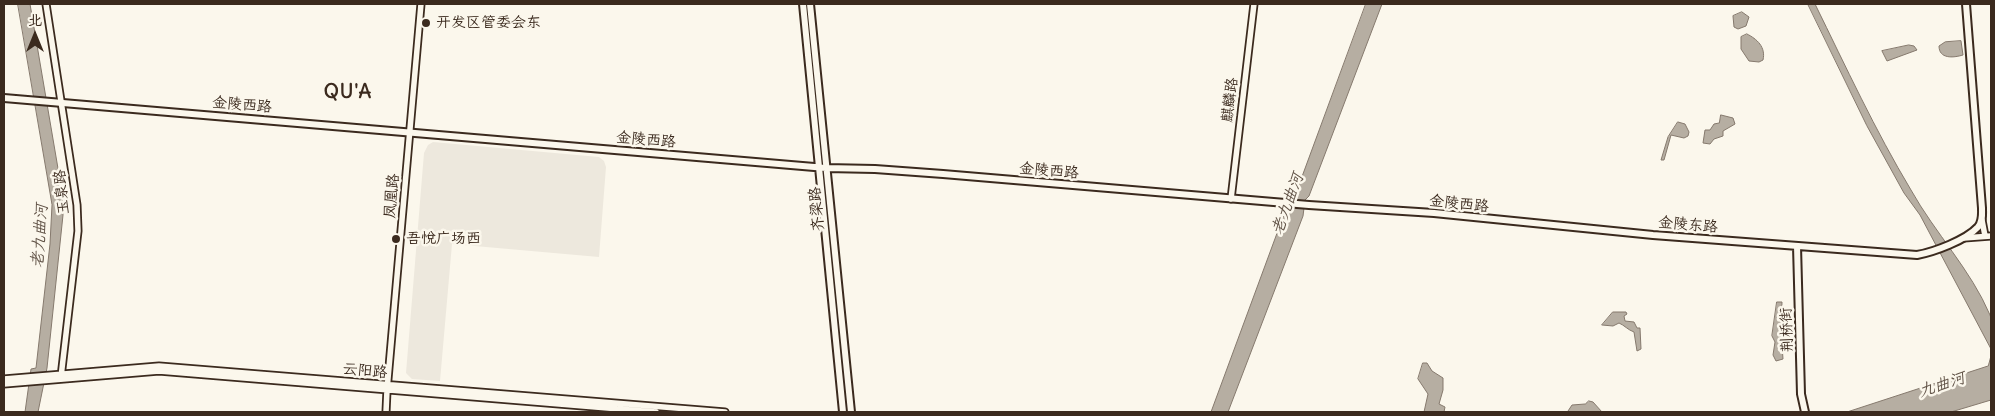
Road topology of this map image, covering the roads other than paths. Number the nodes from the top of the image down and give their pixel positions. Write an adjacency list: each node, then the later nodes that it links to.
1 (46, 4): 8 (street, 玉泉路)
2 (421, 4): 9 (street, 凤凰路)
3 (803, 4): 10 (main road, 齐梁路)
4 (810, 4): 11 (main road, 齐梁路)
5 (1254, 4): 12 (street, 麒麟路)
6 (1966, 4): 13 (main road)
7 (4, 98): 8 (main road, 金陵西路)
8 (62, 103): 9 (main road, 金陵西路); 18 (street, 玉泉路)
9 (410, 132): 10 (main road, 金陵西路); 22 (street, 凤凰路)
10 (819, 168): 11 (main road, 金陵西路); 26 (main road, 齐梁路)
11 (826, 168): 12 (main road, 金陵西路); 27 (main road, 齐梁路)
12 (1231, 199): 14 (main road, 金陵西路)
13 (1982, 220): 15 (street); 16 (main road)
14 (1577, 227): 17 (main road, 金陵东路)
15 (1988, 236): 16 (street)
16 (1964, 238): 17 (main road, 金陵东路)
17 (1797, 246): 28 (main road, 荆桥街)
18 (61, 376): 20 (street, 云阳路); 22 (street, 云阳路)
19 (4, 379): 20 (street, 云阳路)
20 (28, 379): 21 (street, 云阳路)
21 (4, 384)
22 (387, 388): 23 (street, 凤凰路); 24 (street, 云阳路); 25 (street, 云阳路)
23 (386, 412)
24 (656, 412)
25 (725, 412)
26 (843, 412)
27 (851, 412)
28 (1805, 412)

